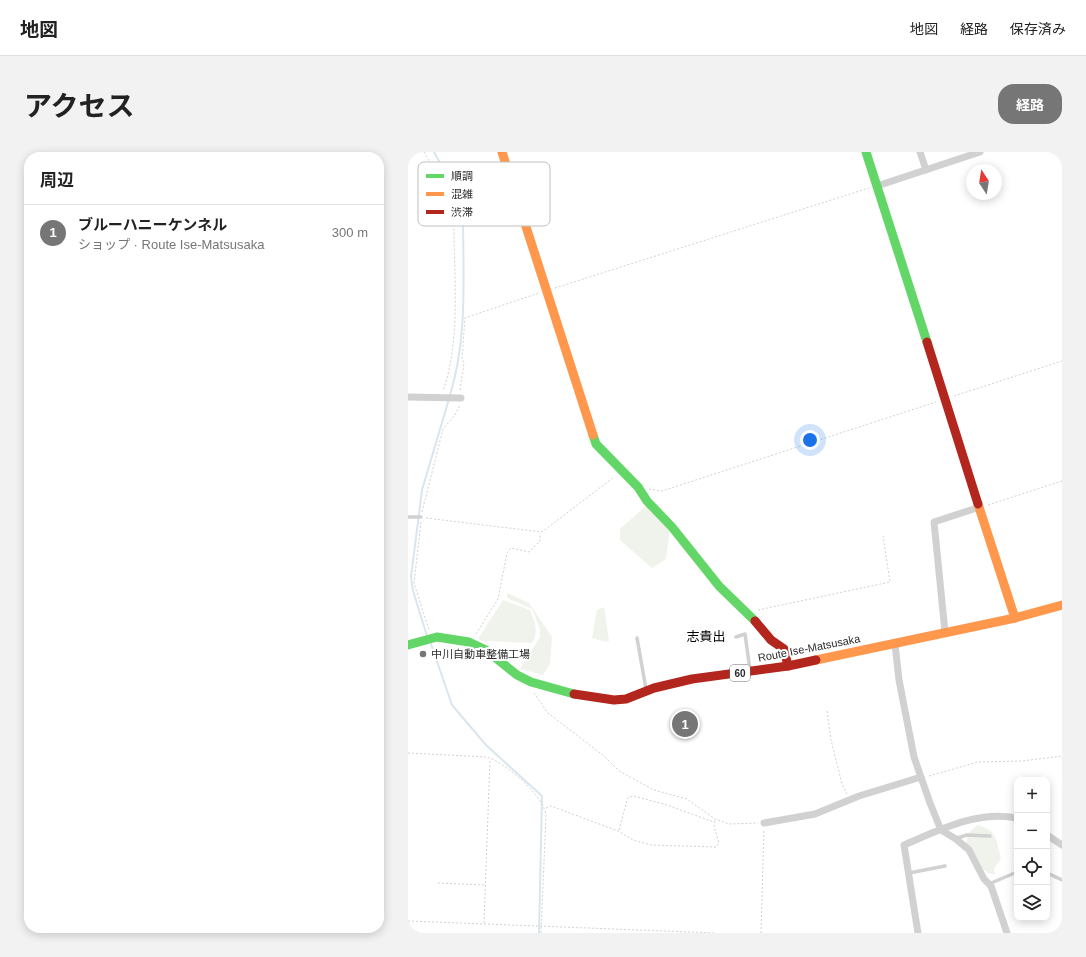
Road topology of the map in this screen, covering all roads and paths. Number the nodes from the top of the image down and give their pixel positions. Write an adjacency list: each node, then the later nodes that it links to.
1 (424, 152): 6 (path)
2 (502, 152): 7 (street)
3 (866, 152): 9 (street)
4 (920, 152): 8 (street)
5 (978, 152): 8 (street)
6 (430, 162)
7 (505, 162)
8 (926, 170): 9 (street)
9 (877, 186): 12 (path); 17 (street)
10 (454, 226): 15 (path)
11 (525, 226): 12 (street)
12 (546, 291): 16 (path); 18 (street)
13 (1062, 361): 17 (path)
14 (408, 397): 15 (street)
15 (447, 397): 16 (street)
16 (461, 398): 23 (path)
17 (946, 399): 20 (path); 21 (street)
18 (621, 471): 20 (street); 24 (path)
19 (1062, 481): 21 (path)
20 (638, 487): 27 (street)
21 (980, 507): 28 (street); 29 (street)
22 (408, 517): 23 (lane)
23 (419, 517): 24 (path); 32 (path)
24 (540, 532): 33 (path)
25 (883, 536): 27 (path)
26 (1062, 605): 28 (street, Route Ise-Matsusaka / 60)
27 (747, 612): 36 (street)
28 (1015, 618): 29 (street, Route Ise-Matsusaka / 60)
29 (945, 632): 34 (street, Route Ise-Matsusaka / 60)
30 (736, 637): 37 (lane)
31 (637, 638): 38 (lane)
32 (429, 639): 33 (street, Route Ise-Matsusaka / 60); 35 (street, Route Ise-Matsusaka / 60)
33 (469, 642): 38 (street, Route Ise-Matsusaka / 60)
34 (895, 644): 36 (street, Route Ise-Matsusaka / 60); 44 (street)
35 (408, 645)
36 (788, 666): 37 (street, Route Ise-Matsusaka / 60)
37 (751, 672): 38 (street, Route Ise-Matsusaka / 60)
38 (646, 692)
39 (536, 697): 48 (path)
40 (827, 711): 45 (path)
41 (408, 753): 43 (path)
42 (1062, 756): 44 (path)
43 (490, 758): 46 (path); 64 (path)
44 (921, 777): 45 (street); 51 (street)
45 (851, 800): 50 (street)
46 (545, 808): 52 (path); 67 (path)
47 (1014, 818): 51 (street)
48 (715, 819): 49 (path); 50 (path)
49 (714, 822): 52 (path); 52 (path)
50 (764, 823): 70 (path)
51 (941, 830): 55 (street); 59 (street)
52 (619, 831)
53 (990, 836): 55 (lane)
54 (1050, 836): 56 (street)
55 (956, 839): 63 (street)
56 (1062, 845)
57 (945, 866): 59 (lane)
58 (1014, 873): 63 (lane)
59 (909, 874): 71 (street)
60 (1050, 874): 61 (lane)
61 (1062, 880)
62 (438, 883): 64 (path)
63 (989, 884): 72 (street)
64 (487, 885): 66 (path)
65 (408, 921): 66 (path)
66 (484, 924): 67 (path)
67 (541, 926): 68 (path); 69 (path)
68 (541, 933)
69 (715, 933)
70 (761, 933)
71 (918, 933)
72 (1007, 933)

